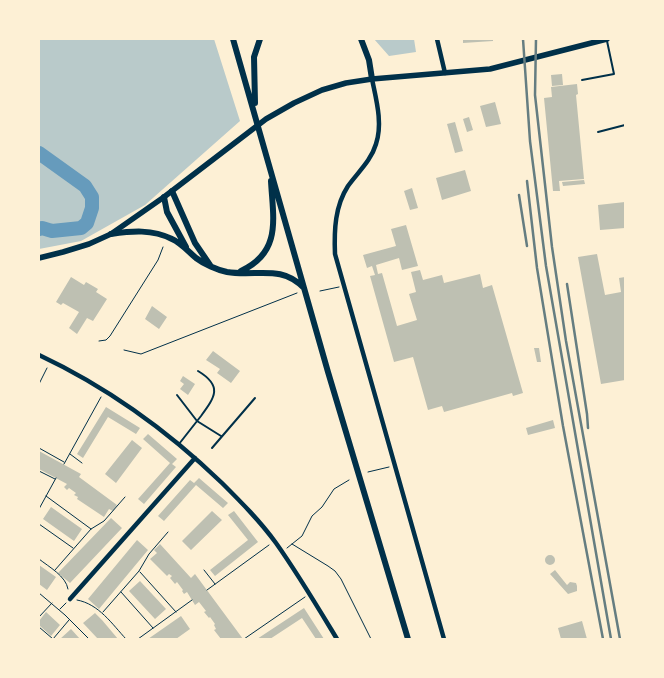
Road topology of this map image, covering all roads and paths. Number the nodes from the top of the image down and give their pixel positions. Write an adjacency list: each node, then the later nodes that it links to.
1 (233, 39): 9 (main road)
2 (260, 39): 9 (main road)
3 (361, 39): 7 (main road)
4 (437, 39): 6 (street)
5 (607, 39): 6 (street); 8 (lane)
6 (445, 73): 7 (street)
7 (372, 79): 13 (street); 21 (street)
8 (582, 80)
9 (256, 116): 12 (main road)
10 (625, 125): 11 (lane)
11 (598, 132)
12 (271, 170): 20 (main road); 22 (main road)
13 (172, 191): 14 (street); 19 (main road)
14 (164, 197): 15 (street); 17 (main road)
15 (111, 234): 17 (main road); 18 (street)
16 (163, 247): 25 (path)
17 (188, 250): 19 (main road)
18 (39, 258)
19 (211, 266): 20 (main road)
20 (237, 273): 22 (main road)
21 (343, 286): 23 (path); 42 (street)
22 (306, 290): 82 (main road)
23 (320, 291)
24 (297, 293): 26 (path)
25 (99, 341)
26 (124, 350)
27 (39, 355): 28 (street)
28 (51, 360): 30 (path); 31 (street)
29 (198, 371): 34 (lane)
30 (39, 384)
31 (105, 390): 36 (street); 39 (path)
32 (177, 395): 34 (lane)
33 (255, 398): 35 (lane)
34 (197, 421): 35 (lane); 36 (lane)
35 (221, 436): 38 (lane)
36 (179, 444): 40 (street)
37 (39, 448): 39 (path)
38 (212, 448)
39 (69, 454): 41 (path)
40 (195, 458): 52 (street); 65 (street)
41 (82, 463)
42 (394, 465): 44 (path); 83 (street)
43 (39, 471): 46 (path)
44 (368, 472)
45 (348, 480): 53 (path)
46 (46, 496): 48 (path); 50 (path)
47 (125, 497): 50 (path)
48 (39, 509)
49 (39, 524): 54 (path)
50 (91, 529): 54 (path)
51 (168, 532): 59 (path)
52 (274, 541): 55 (street); 60 (path)
53 (292, 544): 55 (path); 81 (path)
54 (73, 549): 58 (path)
55 (282, 552): 64 (street)
56 (39, 559): 58 (path)
57 (204, 570): 60 (path)
58 (54, 571): 65 (path)
59 (139, 571): 62 (path); 69 (path)
60 (215, 584): 61 (path)
61 (207, 590)
62 (121, 592): 70 (path); 74 (path)
63 (39, 593): 67 (path)
64 (310, 594): 79 (path); 80 (street)
65 (70, 599): 68 (path); 70 (path)
66 (192, 600): 69 (path)
67 (52, 603): 68 (path); 71 (path)
68 (60, 610): 72 (path)
69 (176, 612): 74 (path)
70 (102, 613): 77 (path)
71 (39, 617)
72 (70, 619): 75 (path); 76 (path)
73 (39, 627): 75 (path)
74 (154, 628): 78 (path)
75 (53, 639)
76 (89, 639)
77 (126, 639)
78 (138, 639)
79 (244, 639)
80 (337, 639)
81 (371, 639)
82 (408, 639)
83 (444, 639)

